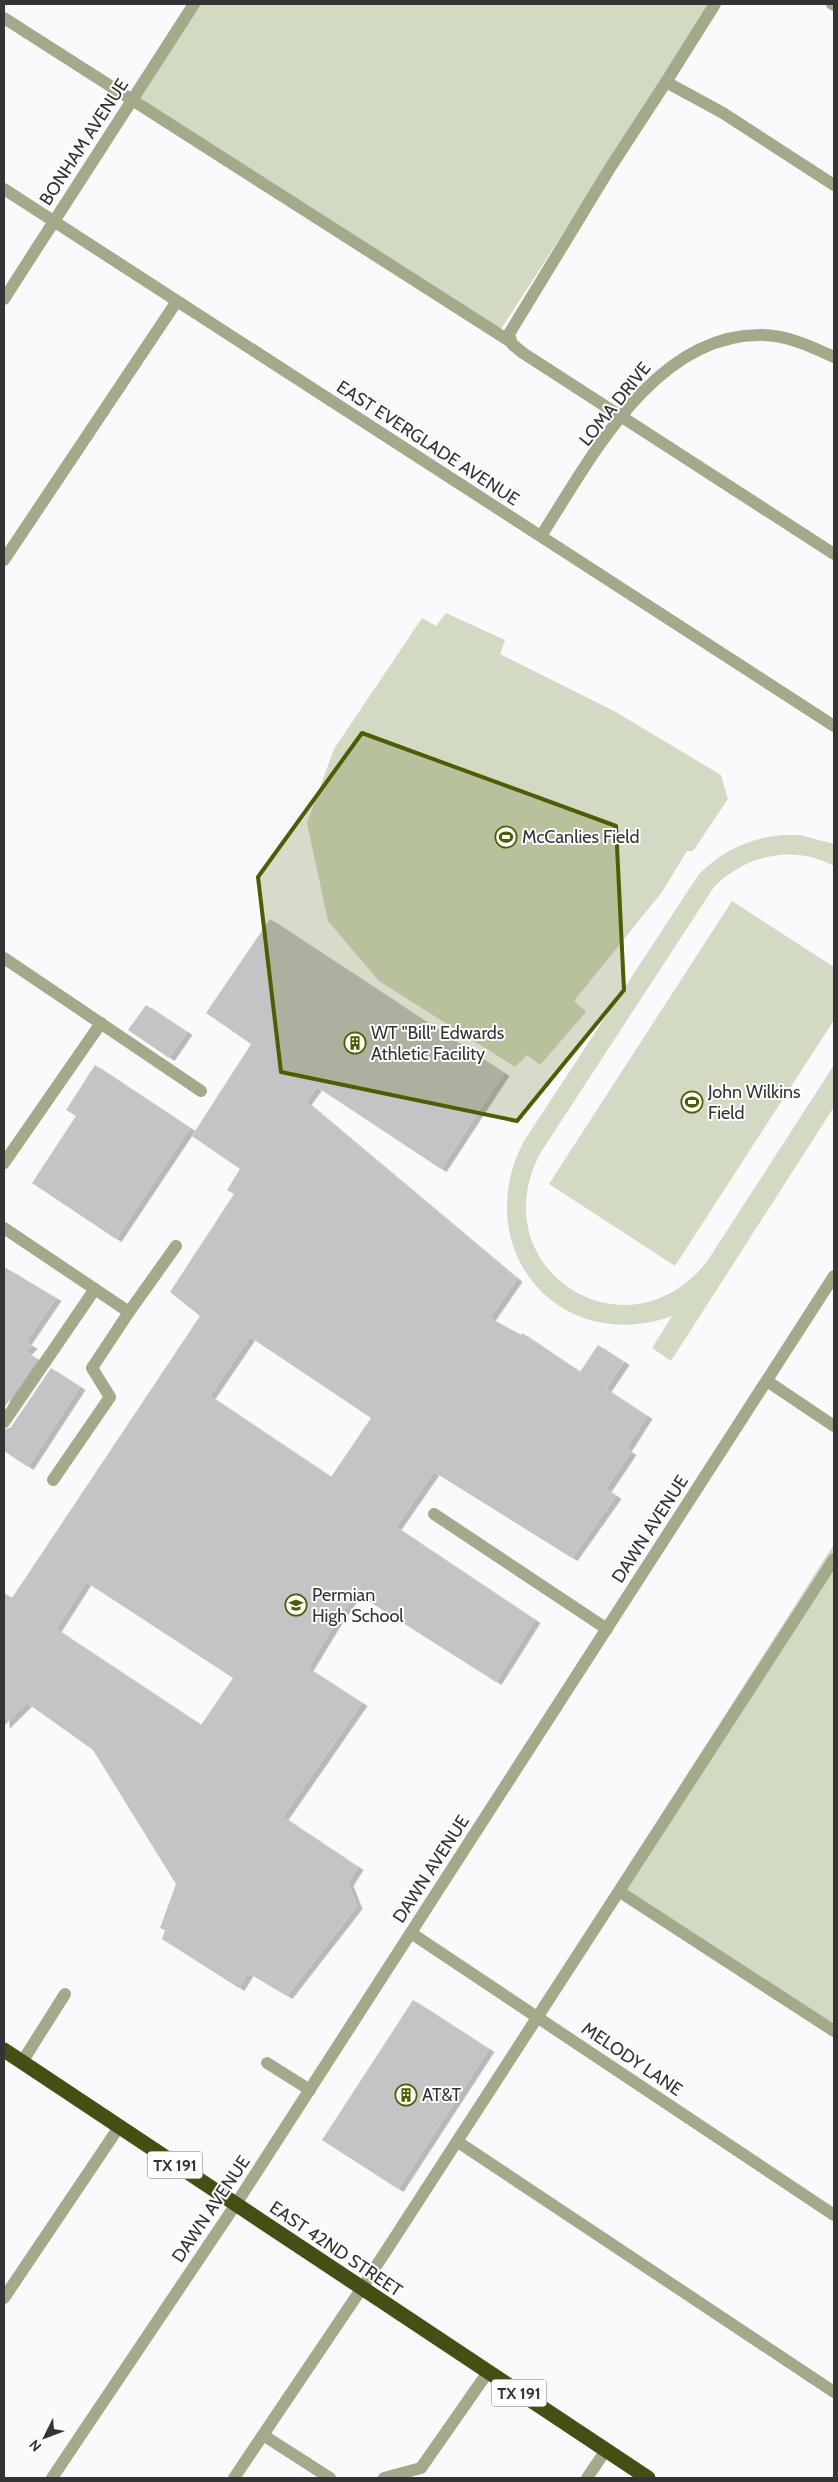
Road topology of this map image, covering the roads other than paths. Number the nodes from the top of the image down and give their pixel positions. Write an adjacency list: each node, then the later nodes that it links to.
1 (194, 4): 5 (street, BONHAM AVENUE)
2 (715, 4): 4 (street)
3 (4, 18): 5 (street)
4 (666, 82): 6 (street); 11 (street)
5 (132, 100): 8 (street, BONHAM AVENUE); 11 (street)
6 (834, 185)
7 (4, 188): 8 (street, EAST EVERGLADE AVENUE)
8 (54, 221): 9 (street, BONHAM AVENUE); 10 (street, EAST EVERGLADE AVENUE)
9 (4, 299)
10 (177, 301): 14 (street, EAST EVERGLADE AVENUE); 16 (street)
11 (511, 342): 13 (street)
12 (834, 357): 13 (street, LOMA DRIVE)
13 (622, 417): 14 (street, LOMA DRIVE); 15 (street)
14 (541, 536): 17 (street, EAST EVERGLADE AVENUE)
15 (834, 554)
16 (4, 560)
17 (834, 726)
18 (4, 958): 19 (street)
19 (101, 1023): 20 (street); 21 (street)
20 (201, 1091)
21 (4, 1163)
22 (4, 1228): 25 (street)
23 (176, 1246): 26 (street)
24 (834, 1276): 27 (street, DAWN AVENUE)
25 (95, 1288): 26 (street); 28 (street)
26 (130, 1312): 30 (street)
27 (767, 1381): 29 (street); 33 (street, DAWN AVENUE)
28 (4, 1422)
29 (834, 1426)
30 (53, 1480)
31 (434, 1514): 33 (street)
32 (834, 1559): 34 (street)
33 (607, 1629): 35 (street, DAWN AVENUE)
34 (620, 1892): 37 (street); 38 (street)
35 (411, 1933): 37 (street, MELODY LANE); 42 (street, DAWN AVENUE)
36 (64, 1994): 40 (street)
37 (539, 2018): 44 (street); 46 (street, MELODY LANE)
38 (834, 2031)
39 (4, 2050): 40 (highway, EAST 42ND STREET / TX 191)
40 (22, 2062): 43 (highway, EAST 42ND STREET / TX 191)
41 (267, 2062): 42 (street)
42 (310, 2090): 45 (street, DAWN AVENUE)
43 (119, 2127): 45 (highway, EAST 42ND STREET / TX 191); 48 (street)
44 (458, 2142): 47 (street); 50 (street)
45 (236, 2204): 47 (highway, EAST 42ND STREET / TX 191); 53 (street, DAWN AVENUE)
46 (834, 2214)
47 (362, 2288): 49 (highway, EAST 42ND STREET / TX 191); 51 (street)
48 (4, 2298)
49 (488, 2372): 52 (highway, EAST 42ND STREET / TX 191); 56 (street)
50 (834, 2392)
51 (263, 2435): 54 (street); 55 (street)
52 (606, 2450): 57 (street); 58 (highway, EAST 42ND STREET / TX 191)
53 (58, 2476)
54 (234, 2478)
55 (330, 2478)
56 (384, 2478)
57 (588, 2478)
58 (648, 2478)

